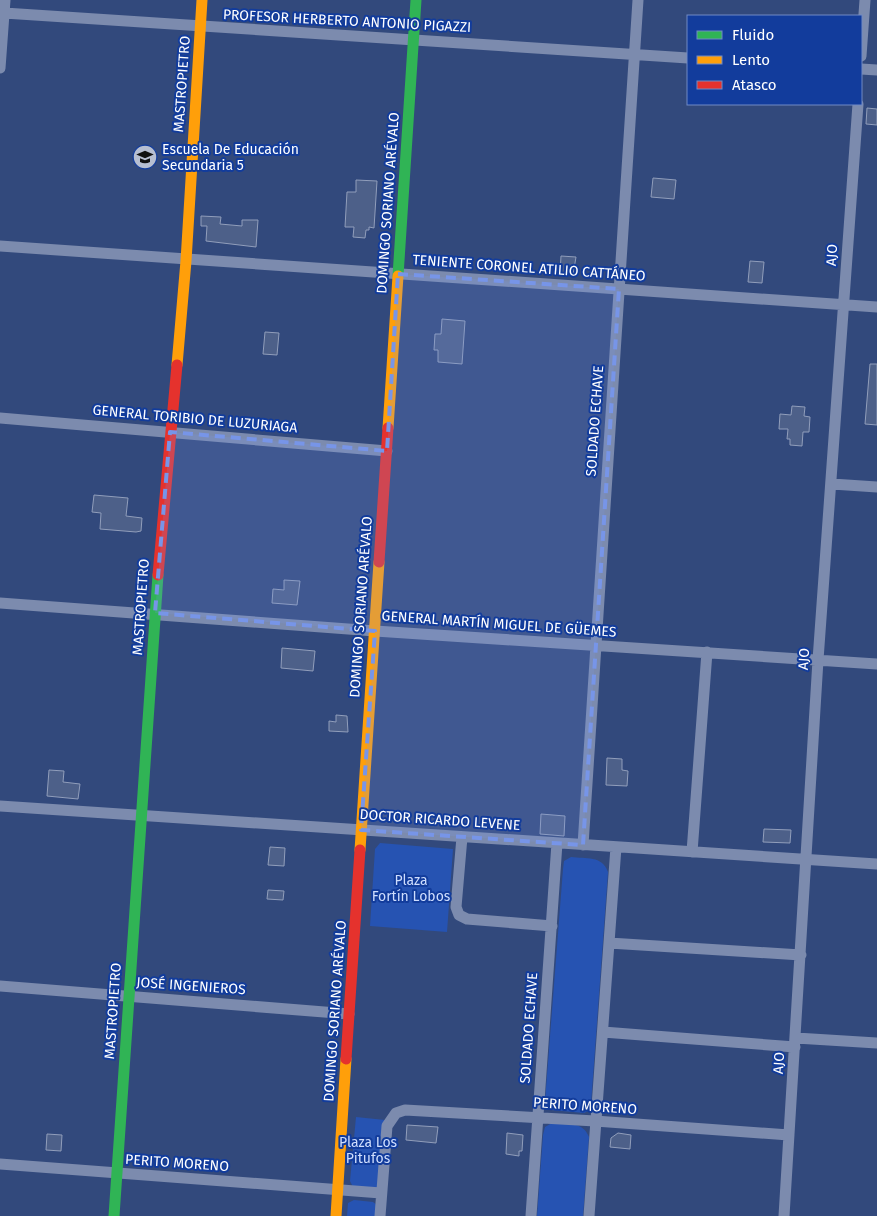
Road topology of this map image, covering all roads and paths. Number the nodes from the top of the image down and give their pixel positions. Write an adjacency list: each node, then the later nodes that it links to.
1 (5, 0): 6 (street)
2 (202, 0): 7 (street, MASTROPIETRO)
3 (416, 0): 8 (street, DOMINGO SORIANO ARÉVALO)
4 (638, 0): 10 (street, SOLDADO ECHAVE)
5 (865, 0): 9 (street)
6 (4, 13): 7 (street, PROFESOR HERBERTO ANTONIO PIGAZZI); 12 (street)
7 (201, 27): 8 (street, PROFESOR HERBERTO ANTONIO PIGAZZI); 17 (street, MASTROPIETRO)
8 (414, 39): 10 (street, PROFESOR HERBERTO ANTONIO PIGAZZI); 18 (street, DOMINGO SORIANO ARÉVALO)
9 (862, 42)
10 (634, 54): 11 (street, PROFESOR HERBERTO ANTONIO PIGAZZI); 19 (street, SOLDADO ECHAVE)
11 (687, 58)
12 (0, 68)
13 (862, 69): 14 (street)
14 (877, 70)
15 (858, 105): 20 (street, AJO)
16 (0, 246): 17 (street, TENIENTE CORONEL ATILIO CATTÁNEO)
17 (186, 260): 18 (street, TENIENTE CORONEL ATILIO CATTÁNEO); 23 (street, MASTROPIETRO)
18 (398, 274): 19 (street, TENIENTE CORONEL ATILIO CATTÁNEO); 24 (street, DOMINGO SORIANO ARÉVALO)
19 (619, 289): 20 (street, TENIENTE CORONEL ATILIO CATTÁNEO); 30 (street, SOLDADO ECHAVE)
20 (844, 304): 21 (street, TENIENTE CORONEL ATILIO CATTÁNEO); 25 (street, AJO)
21 (877, 306)
22 (0, 418): 23 (street, GENERAL TORIBIO DE LUZURIAGA)
23 (170, 432): 24 (street, GENERAL TORIBIO DE LUZURIAGA); 28 (street, MASTROPIETRO)
24 (386, 451): 29 (street, DOMINGO SORIANO ARÉVALO)
25 (832, 484): 26 (street); 32 (street, AJO)
26 (877, 487)
27 (0, 603): 28 (street, GENERAL MARTÍN MIGUEL DE GÜEMES)
28 (155, 614): 29 (street, GENERAL MARTÍN MIGUEL DE GÜEMES); 35 (street, MASTROPIETRO)
29 (375, 631): 30 (street, GENERAL MARTÍN MIGUEL DE GÜEMES); 36 (street, DOMINGO SORIANO ARÉVALO)
30 (596, 644): 31 (street, GENERAL MARTÍN MIGUEL DE GÜEMES); 39 (street, SOLDADO ECHAVE)
31 (707, 652): 32 (street, GENERAL MARTÍN MIGUEL DE GÜEMES); 41 (street)
32 (818, 660): 33 (street, GENERAL MARTÍN MIGUEL DE GÜEMES); 42 (street, AJO)
33 (877, 664)
34 (0, 806): 35 (street, DOCTOR RICARDO LEVENE)
35 (142, 816): 36 (street, DOCTOR RICARDO LEVENE); 48 (street, MASTROPIETRO)
36 (362, 830): 37 (street, DOCTOR RICARDO LEVENE); 49 (street, DOMINGO SORIANO ARÉVALO)
37 (462, 837): 38 (street, DOCTOR RICARDO LEVENE); 44 (street)
38 (557, 843): 39 (street, DOCTOR RICARDO LEVENE); 44 (street, SOLDADO ECHAVE)
39 (583, 845): 40 (street, DOCTOR RICARDO LEVENE)
40 (616, 847): 41 (street, DOCTOR RICARDO LEVENE); 45 (street)
41 (692, 852): 42 (street, DOCTOR RICARDO LEVENE)
42 (807, 859): 43 (street, DOCTOR RICARDO LEVENE); 46 (street, AJO)
43 (877, 864)
44 (552, 926): 53 (street, SOLDADO ECHAVE)
45 (609, 943): 46 (street); 50 (street)
46 (801, 955): 51 (street, AJO)
47 (0, 986): 48 (street, JOSÉ INGENIEROS)
48 (129, 997): 49 (street, JOSÉ INGENIEROS); 57 (street, MASTROPIETRO)
49 (349, 1014): 58 (street, DOMINGO SORIANO ARÉVALO)
50 (603, 1032): 51 (street); 54 (street)
51 (795, 1042): 52 (street); 55 (street, AJO)
52 (877, 1044)
53 (538, 1118): 54 (street, PERITO MORENO); 59 (street, PERITO MORENO); 63 (street, SOLDADO ECHAVE)
54 (595, 1121): 55 (street, PERITO MORENO); 64 (street)
55 (789, 1136): 65 (street, AJO)
56 (0, 1164): 57 (street, PERITO MORENO)
57 (117, 1174): 58 (street, PERITO MORENO); 60 (street, MASTROPIETRO)
58 (338, 1191): 59 (street, PERITO MORENO); 61 (street, DOMINGO SORIANO ARÉVALO)
59 (382, 1193): 62 (street)
60 (114, 1216)
61 (336, 1216)
62 (380, 1216)
63 (531, 1216)
64 (589, 1216)
65 (784, 1216)

